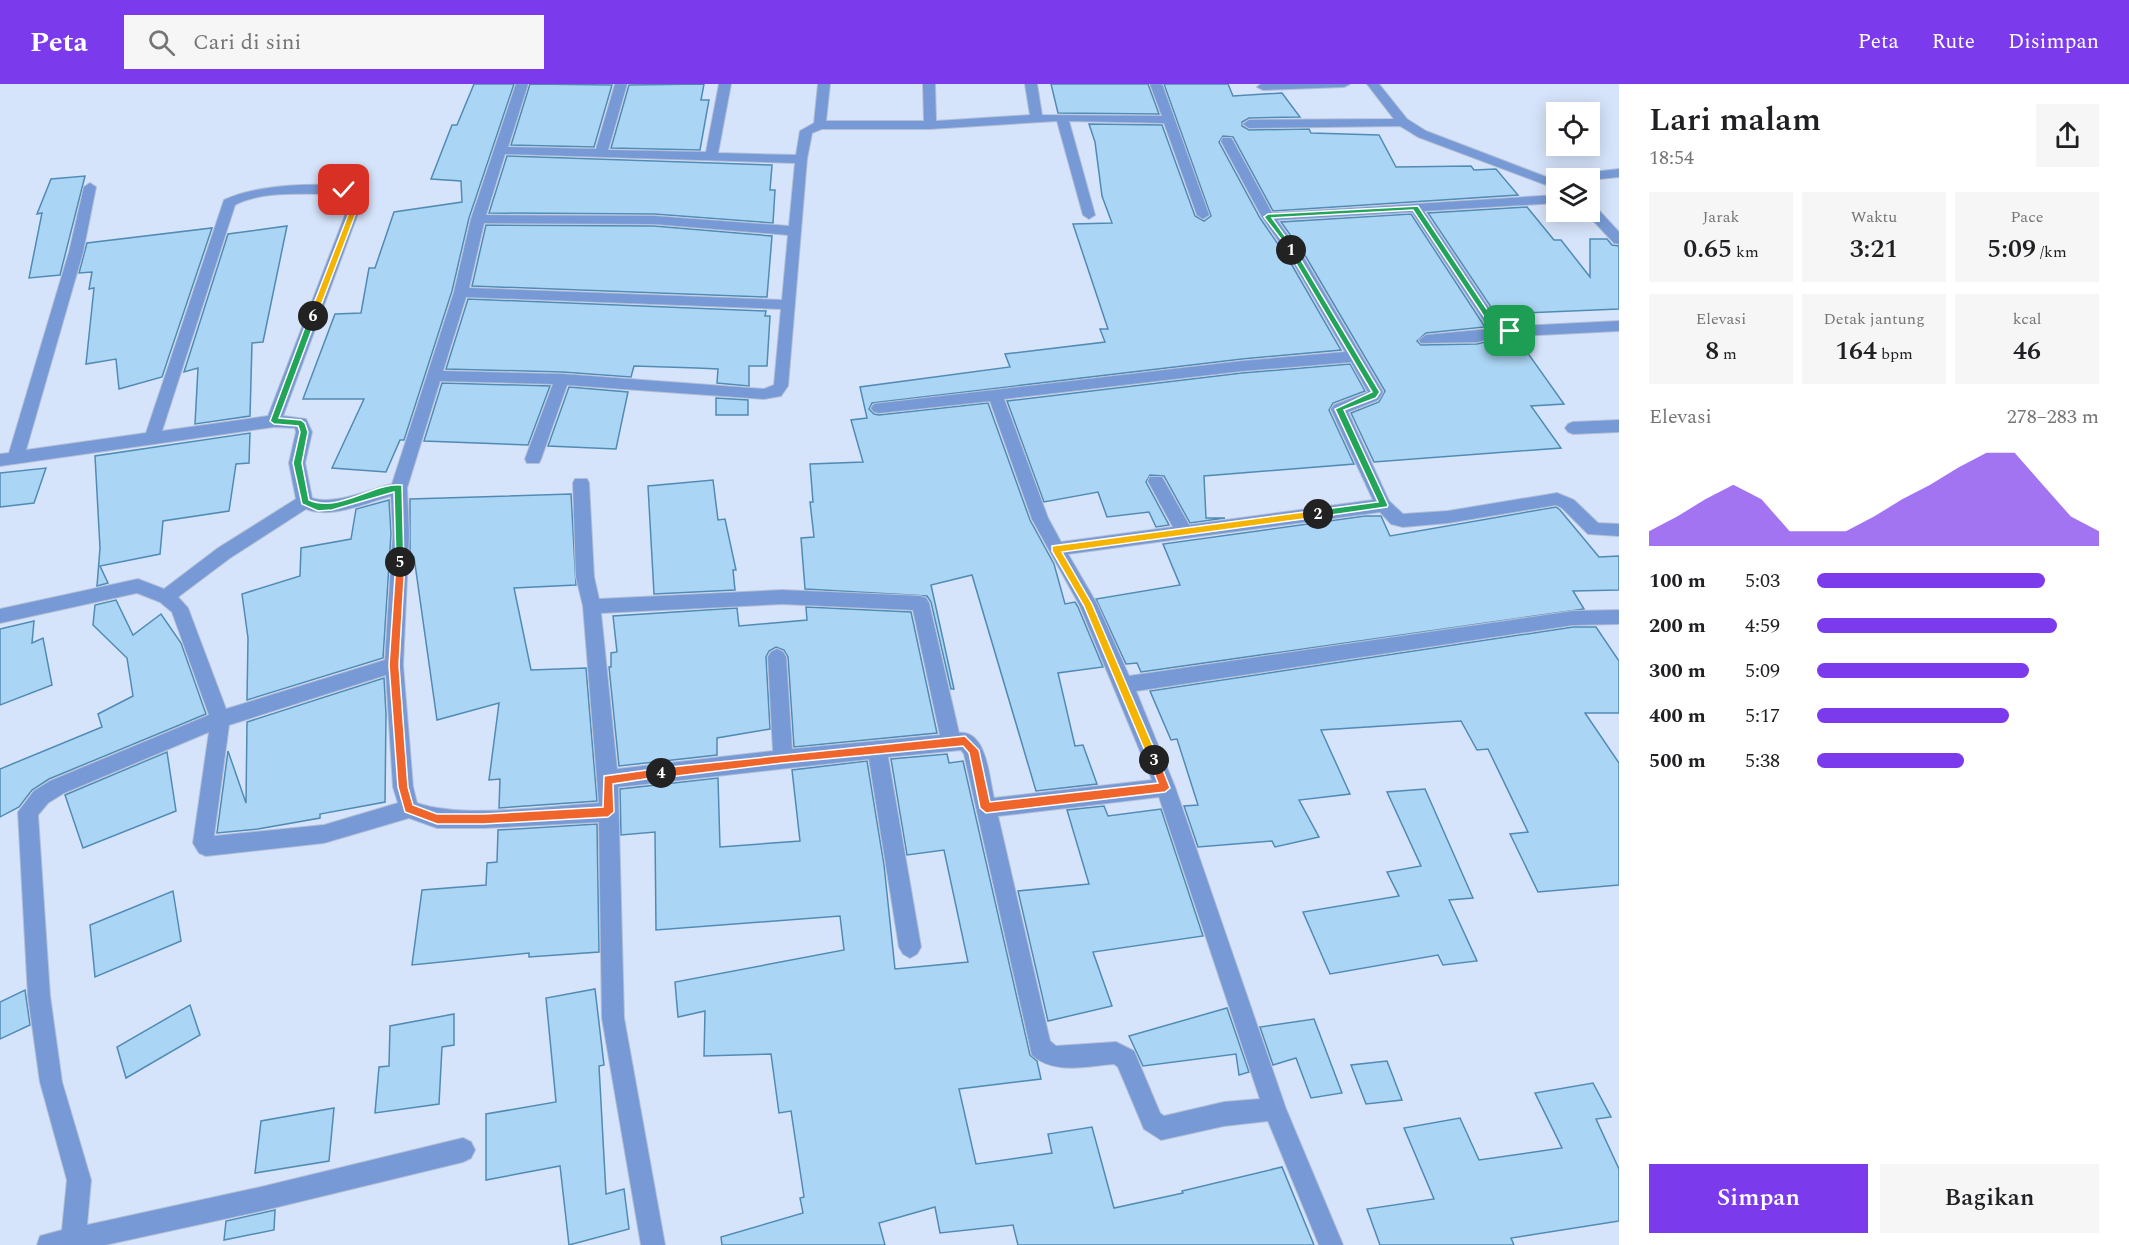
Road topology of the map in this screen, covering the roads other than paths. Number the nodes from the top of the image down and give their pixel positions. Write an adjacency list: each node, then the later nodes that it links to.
1 (522, 84): 19 (street)
2 (621, 84): 20 (street)
3 (725, 84): 21 (street)
4 (824, 84): 16 (street)
5 (929, 84): 17 (street)
6 (1031, 84): 12 (street)
7 (1156, 84): 13 (street)
8 (1344, 84): 10 (street)
9 (1373, 84): 14 (street)
10 (1263, 87)
11 (1062, 117): 12 (street); 13 (street); 29 (street)
12 (1036, 119): 17 (street)
13 (1169, 120): 30 (street)
14 (1403, 122): 15 (street); 25 (street)
15 (1249, 124)
16 (820, 125): 17 (street); 22 (street)
17 (930, 125)
18 (1227, 141): 31 (street)
19 (500, 150): 20 (street); 32 (street)
20 (601, 153): 21 (street)
21 (711, 156): 22 (street)
22 (801, 159): 34 (street)
23 (1619, 173): 24 (street)
24 (1600, 175)
25 (1546, 179)
26 (90, 187): 50 (street)
27 (1546, 199): 28 (street)
28 (1415, 207): 31 (street); 39 (street)
29 (1089, 215)
30 (1203, 215)
31 (1268, 217): 41 (street)
32 (478, 219): 34 (street); 36 (street)
33 (1600, 220): 35 (street)
34 (795, 231): 37 (street)
35 (1619, 240)
36 (461, 292): 37 (street); 42 (street)
37 (789, 304): 43 (street)
38 (1619, 326): 39 (street)
39 (1498, 332): 40 (street)
40 (1426, 340)
41 (1356, 356): 44 (street); 57 (street)
42 (434, 376): 43 (street); 55 (street)
43 (562, 379): 51 (street)
44 (995, 394): 45 (street); 60 (street)
45 (879, 408)
46 (274, 421): 49 (street); 49 (street); 56 (street)
47 (1619, 426): 48 (street)
48 (1573, 428)
49 (153, 436): 50 (street)
50 (16, 457): 52 (street)
51 (533, 459)
52 (0, 460)
53 (1156, 481): 59 (street)
54 (581, 483): 62 (street)
55 (399, 488): 56 (street); 66 (street)
56 (306, 502): 61 (street)
57 (1383, 505): 58 (street); 59 (street)
58 (1619, 530)
59 (1184, 531): 60 (street)
60 (1055, 549): 67 (street)
61 (166, 597): 63 (street); 68 (street)
62 (592, 606): 69 (street); 72 (street)
63 (0, 616)
64 (1619, 617): 67 (street)
65 (777, 657): 71 (street)
66 (394, 665): 68 (street); 75 (street)
67 (1124, 685): 73 (street)
68 (220, 719): 75 (street); 80 (street)
69 (951, 741): 70 (street); 74 (street)
70 (877, 749): 71 (street); 77 (street)
71 (783, 758): 72 (street)
72 (608, 779): 76 (street)
73 (1165, 788): 74 (street); 78 (street)
74 (986, 808): 78 (street)
75 (409, 809): 76 (street)
76 (608, 812): 82 (street)
77 (910, 947)
78 (1275, 1109): 83 (street)
79 (463, 1150): 80 (street)
80 (74, 1242): 81 (street)
81 (49, 1245)
82 (653, 1245)
83 (1331, 1245)

